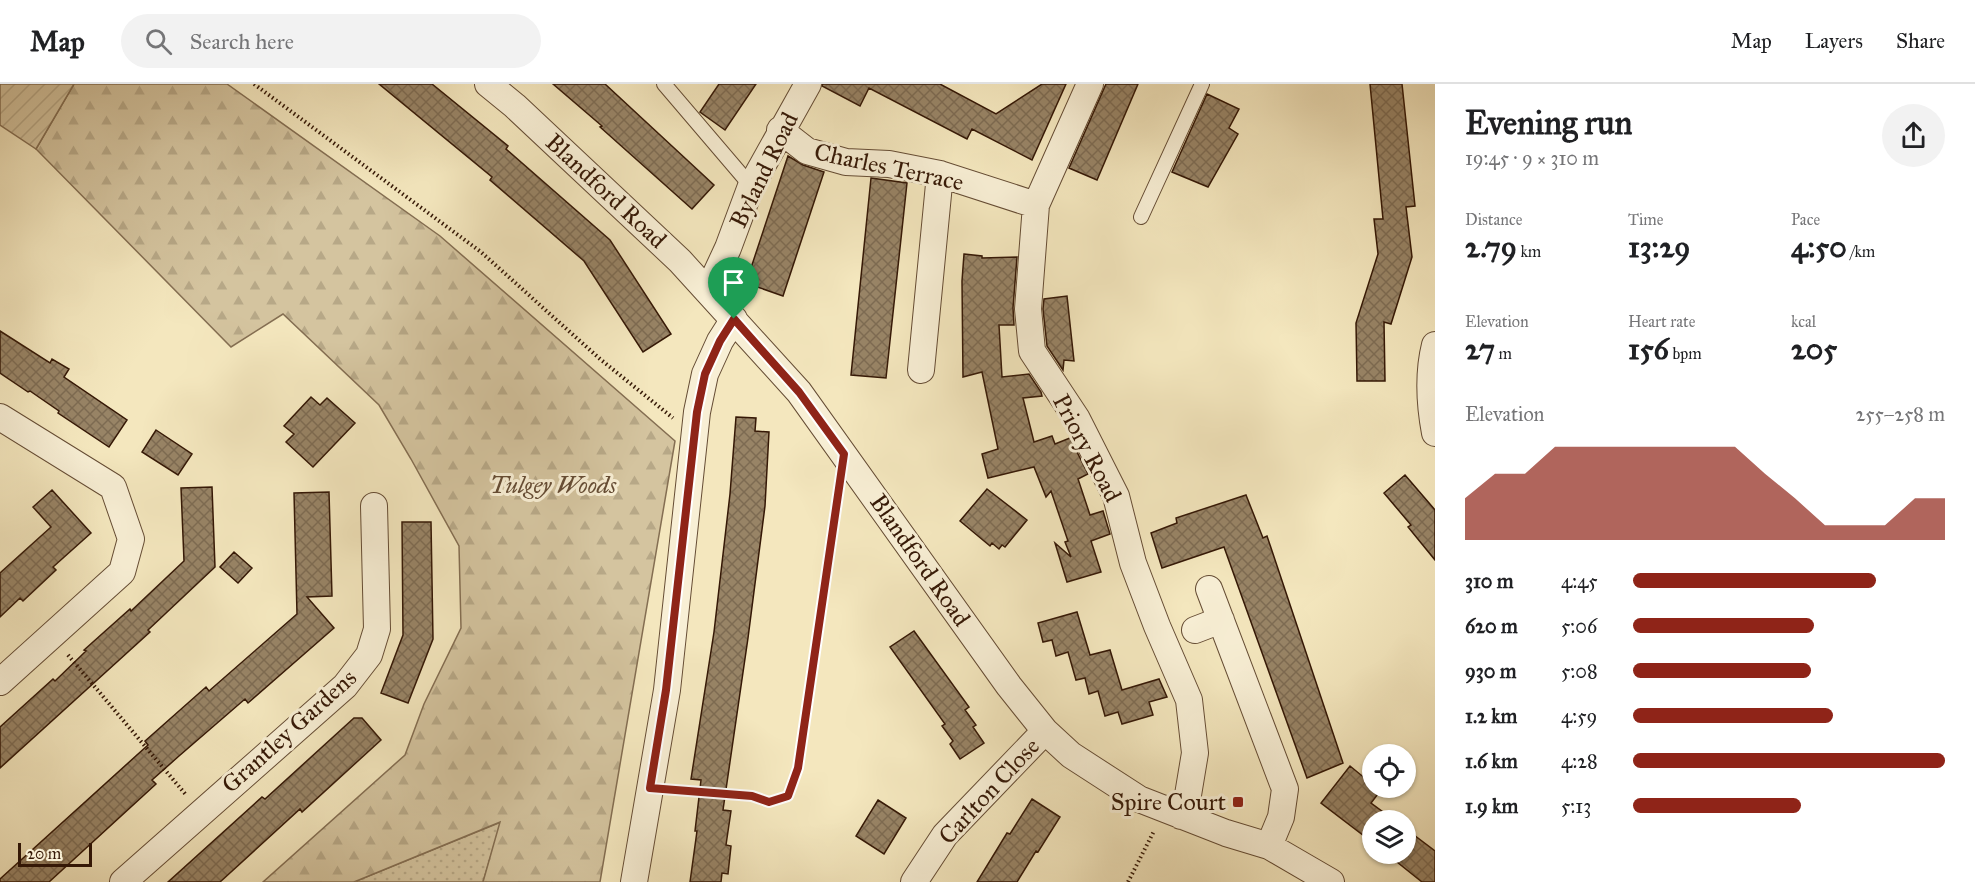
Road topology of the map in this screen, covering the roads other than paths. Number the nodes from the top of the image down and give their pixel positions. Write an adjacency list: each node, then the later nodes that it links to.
1 (488, 84): 11 (street, Blandford Road)
2 (664, 84): 8 (lane)
3 (808, 84): 6 (street, Byland Road)
4 (1090, 84): 9 (street, Priory Road)
5 (1202, 84): 10 (lane)
6 (780, 130): 7 (street, Charles Terrace); 8 (street, Byland Road)
7 (940, 174): 9 (street, Charles Terrace); 14 (street)
8 (751, 186): 11 (street, Byland Road)
9 (1036, 205): 24 (street, Priory Road)
10 (1141, 217)
11 (708, 291): 12 (street, Blandford Road)
12 (734, 319): 23 (street, Blandford Road); 27 (street)
13 (1435, 345): 15 (street)
14 (921, 370)
15 (1433, 398): 17 (street)
16 (0, 417): 22 (street)
17 (1435, 433)
18 (374, 506): 26 (street, Grantley Gardens)
19 (1209, 589): 20 (street)
20 (1221, 620): 21 (street); 25 (street)
21 (1195, 630)
22 (0, 682)
23 (1045, 731): 24 (street, Blandford Road); 28 (street, Carlton Close)
24 (1173, 813): 25 (street, Blandford Road)
25 (1269, 846): 29 (street, Blandford Road)
26 (123, 882)
27 (634, 882)
28 (914, 882)
29 (1331, 882)

